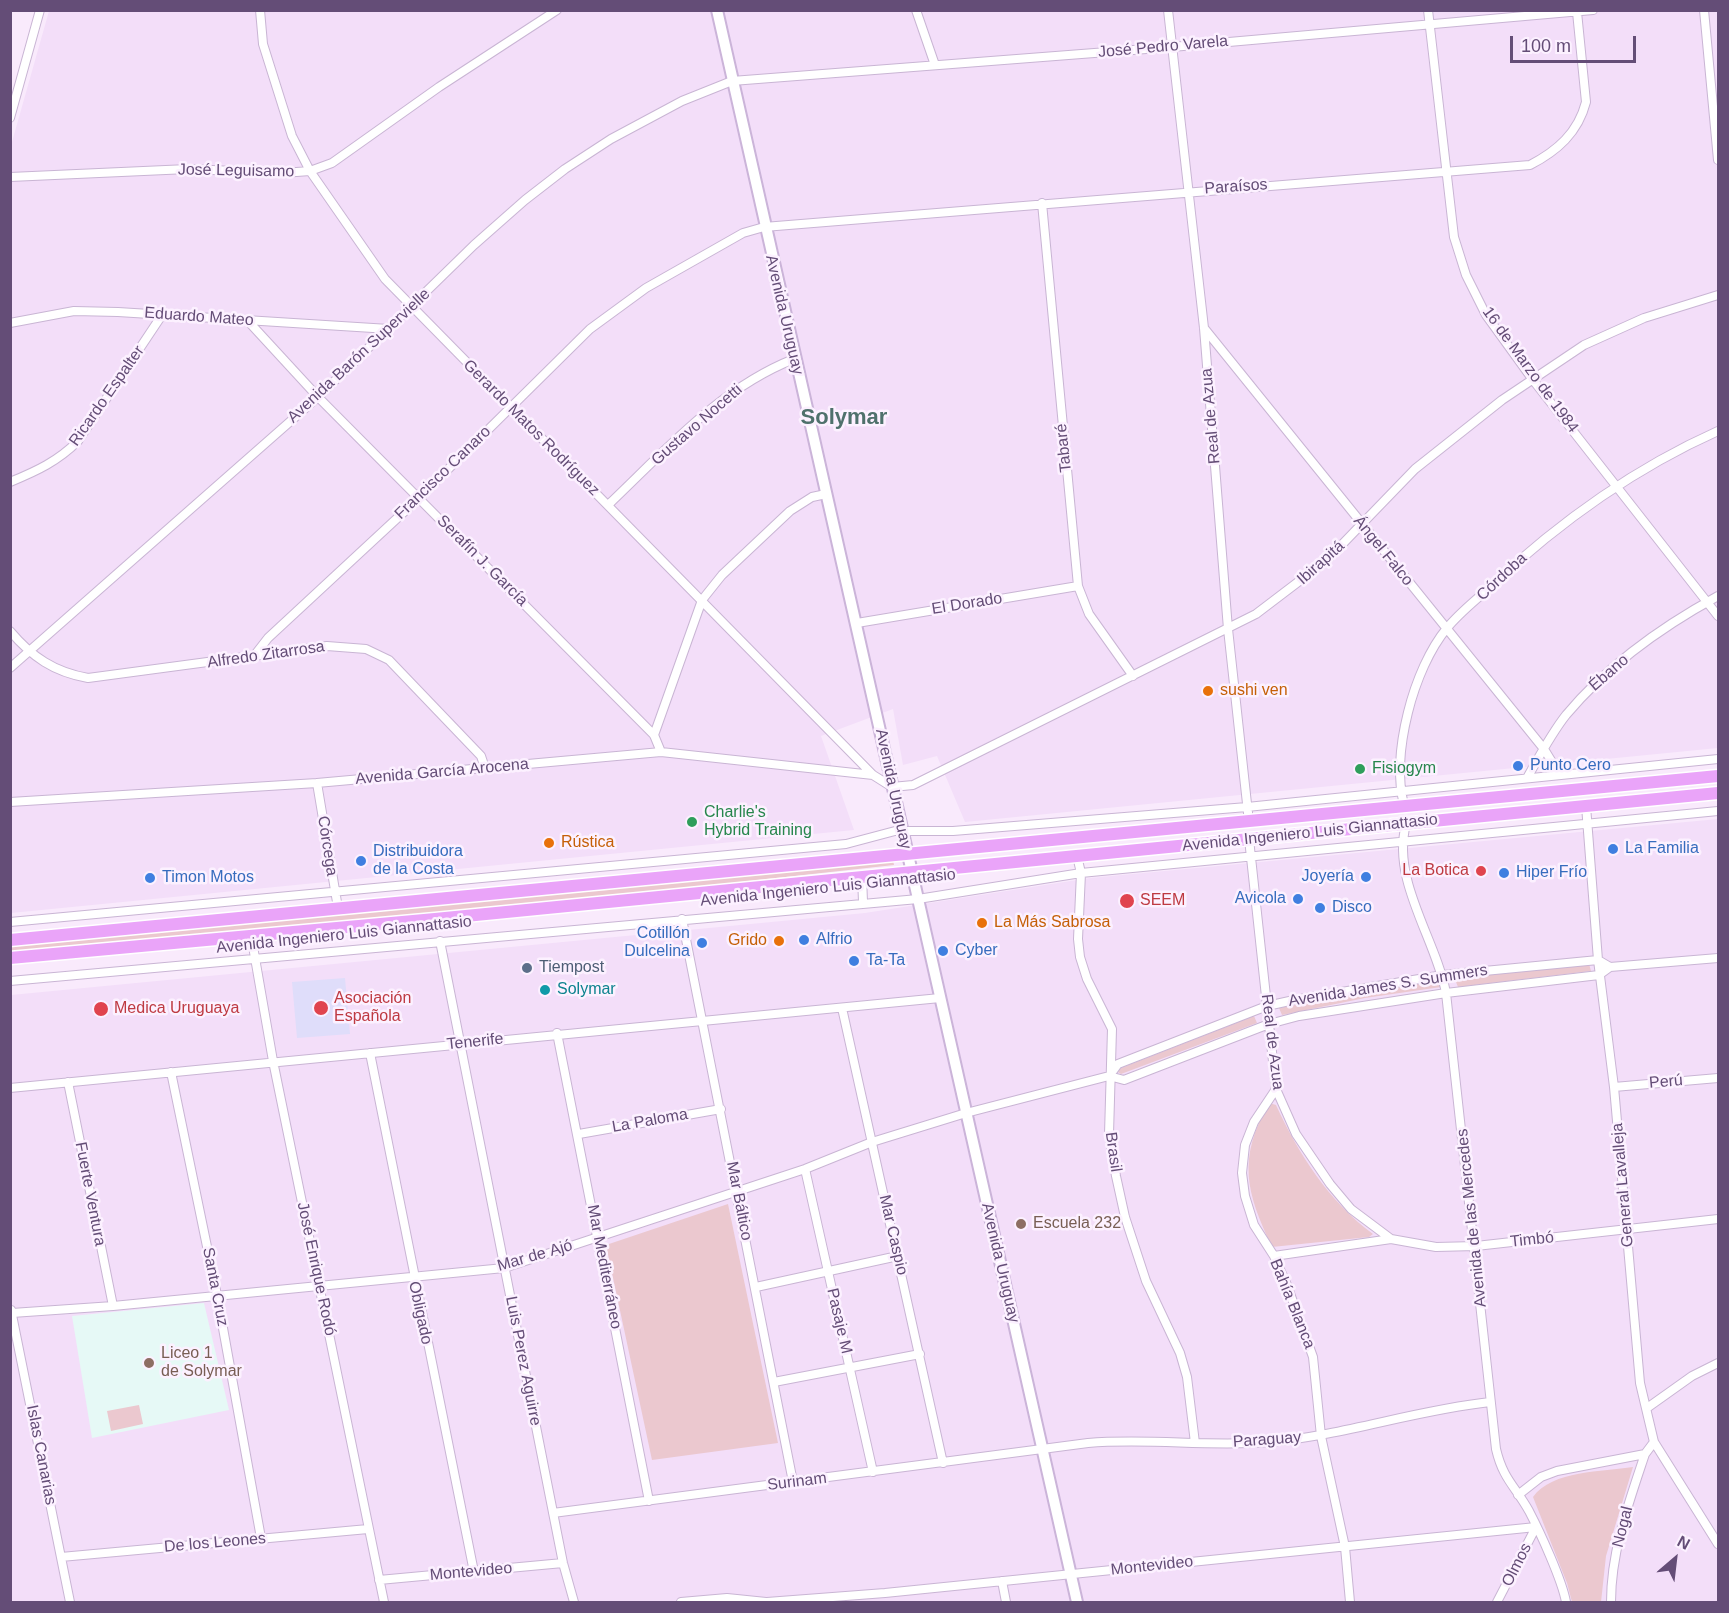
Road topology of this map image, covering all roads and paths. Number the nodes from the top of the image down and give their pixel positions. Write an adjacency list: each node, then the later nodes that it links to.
1 (40, 10): 15 (street)
2 (260, 10): 17 (street, Gerardo Matos Rodríguez)
3 (557, 10): 17 (street, José Leguisamo)
4 (717, 10): 14 (street, Avenida Uruguay)
5 (916, 10): 13 (street)
6 (1168, 10): 12 (street, Real de Azua)
7 (1428, 10): 11 (street, 16 de Marzo de 1984)
8 (1593, 10): 10 (street, José Pedro Varela)
9 (1704, 10): 16 (street)
10 (1577, 12): 11 (street, José Pedro Varela); 18 (street, Paraísos)
11 (1430, 25): 12 (street, José Pedro Varela); 18 (street, 16 de Marzo de 1984)
12 (1172, 47): 13 (street, José Pedro Varela); 20 (street, Real de Azua)
13 (935, 65): 14 (street, José Pedro Varela)
14 (732, 81): 22 (street, Avenida Uruguay); 24 (street, Avenida Barón Supervielle)
15 (10, 118)
16 (1719, 160)
17 (310, 171): 19 (street, José Leguisamo); 24 (street, Gerardo Matos Rodríguez)
18 (1445, 173): 20 (street, Paraísos); 31 (street, 16 de Marzo de 1984)
19 (10, 177)
20 (1187, 190): 21 (street, Paraísos); 28 (street, Real de Azua)
21 (1042, 203): 22 (street, Paraísos); 41 (street, Tabaré)
22 (764, 227): 30 (street, Avenida Uruguay); 33 (street, Francisco Canaro)
23 (1719, 295): 31 (street, Ibirapitá)
24 (412, 308): 29 (street, Avenida Barón Supervielle); 33 (street, Gerardo Matos Rodríguez)
25 (162, 315): 26 (street, Eduardo Mateo); 27 (street, Eduardo Mateo); 35 (street, Ricardo Espalter)
26 (248, 321): 29 (street, Eduardo Mateo); 32 (street, Serafín J. García)
27 (10, 323)
28 (1204, 328): 40 (street, Ángel Falco); 48 (street, Real de Azua)
29 (390, 329): 32 (street, Avenida Barón Supervielle)
30 (794, 359): 37 (street, Avenida Uruguay); 39 (street, Gustavo Nocetti)
31 (1533, 380): 36 (street, 16 de Marzo de 1984); 40 (street, Ibirapitá)
32 (318, 397): 38 (street, Serafín J. García); 50 (street, Avenida Barón Supervielle)
33 (511, 407): 38 (street, Francisco Canaro); 39 (street, Gerardo Matos Rodríguez)
34 (1719, 431): 36 (street, Córdoba)
35 (10, 482)
36 (1618, 486): 44 (street, 16 de Marzo de 1984); 47 (street, Córdoba)
37 (826, 494): 43 (street); 46 (street, Avenida Uruguay)
38 (419, 498): 51 (street, Francisco Canaro); 54 (street, Serafín J. García)
39 (608, 505): 43 (street, Gerardo Matos Rodríguez)
40 (1361, 524): 47 (street, Ángel Falco); 48 (street, Ibirapitá)
41 (1078, 586): 46 (street, El Dorado); 53 (street, Tabaré)
42 (1719, 596): 44 (street, Ébano)
43 (702, 600): 54 (street); 59 (street, Gerardo Matos Rodríguez)
44 (1709, 601): 45 (street, 16 de Marzo de 1984); 55 (street, Ébano)
45 (1719, 616)
46 (856, 623): 64 (street, Avenida Uruguay)
47 (1447, 628): 55 (street, Ángel Falco); 65 (street, Córdoba)
48 (1228, 629): 53 (street, Ibirapitá); 70 (street, Real de Azua)
49 (10, 630): 50 (street, Alfredo Zitarrosa)
50 (27, 651): 51 (street, Alfredo Zitarrosa); 52 (street, Avenida Barón Supervielle)
51 (254, 656): 58 (street, Alfredo Zitarrosa)
52 (10, 668)
53 (1133, 676): 64 (street, Ibirapitá)
54 (654, 735): 56 (street, Serafín J. García)
55 (1544, 749): 60 (street, Ángel Falco); 62 (street, Ébano)
56 (661, 752): 58 (street, Avenida García Arocena); 59 (street, Avenida García Arocena)
57 (1719, 759): 60 (street, Avenida Ingeniero Luis Giannattasio)
58 (485, 768): 63 (street, Avenida García Arocena)
59 (873, 775): 64 (street, Gerardo Matos Rodríguez)
60 (1560, 775): 62 (street, Avenida Ingeniero Luis Giannattasio)
61 (1719, 776): 68 (main road, Avenida Ingeniero Luis Giannattasio)
62 (1527, 778): 65 (street, Avenida Ingeniero Luis Giannattasio)
63 (317, 783): 67 (street, Avenida García Arocena); 84 (street, Córcega)
64 (892, 787): 75 (street, Avenida Uruguay)
65 (1400, 790): 68 (street, Córdoba); 70 (street, Avenida Ingeniero Luis Giannattasio)
66 (1719, 793): 69 (main road, Avenida Ingeniero Luis Giannattasio)
67 (10, 802)
68 (1404, 805): 72 (main road, Avenida Ingeniero Luis Giannattasio)
69 (1586, 806): 73 (street, General Lavalleja); 74 (main road, Avenida Ingeniero Luis Giannattasio)
70 (1247, 807): 72 (street, Real de Azua); 75 (street, Avenida Ingeniero Luis Giannattasio)
71 (1719, 811): 73 (street, Avenida Ingeniero Luis Giannattasio)
72 (1249, 822): 78 (main road, Avenida Ingeniero Luis Giannattasio)
73 (1588, 823): 77 (street, Avenida Ingeniero Luis Giannattasio); 95 (street, General Lavalleja)
74 (1406, 824): 76 (main road, Avenida Ingeniero Luis Giannattasio); 77 (street, Avenida de las Mercedes)
75 (902, 831): 78 (street, Avenida Uruguay); 84 (street, Avenida Ingeniero Luis Giannattasio)
76 (1249, 839): 79 (main road, Avenida Ingeniero Luis Giannattasio); 80 (street, Real de Azua)
77 (1402, 840): 80 (street, Avenida Ingeniero Luis Giannattasio); 98 (street, Avenida de las Mercedes)
78 (907, 854): 81 (street, Avenida Uruguay); 87 (main road, Avenida Ingeniero Luis Giannattasio)
79 (1077, 856): 81 (main road, Avenida Ingeniero Luis Giannattasio); 82 (street, Brasil)
80 (1251, 856): 82 (street, Avenida Ingeniero Luis Giannattasio); 103 (street, Real de Azua)
81 (911, 872): 83 (main road, Avenida Ingeniero Luis Giannattasio); 85 (street, Avenida Uruguay)
82 (1081, 873): 85 (street, Avenida Ingeniero Luis Giannattasio); 112 (street, Brasil)
83 (862, 876): 86 (street); 90 (main road, Avenida Ingeniero Luis Giannattasio)
84 (335, 891): 87 (street, Córcega); 89 (street, Avenida Ingeniero Luis Giannattasio)
85 (918, 899): 86 (street, Avenida Ingeniero Luis Giannattasio); 102 (street, Avenida Uruguay)
86 (863, 902): 88 (street, Avenida Ingeniero Luis Giannattasio)
87 (338, 908): 91 (main road, Avenida Ingeniero Luis Giannattasio)
88 (682, 919): 92 (street, Avenida Ingeniero Luis Giannattasio); 105 (street, Mar Báltico)
89 (10, 922)
90 (251, 935): 93 (main road, Avenida Ingeniero Luis Giannattasio); 96 (street, José Enrique Rodó)
91 (10, 940)
92 (440, 941): 96 (street, Avenida Ingeniero Luis Giannattasio); 108 (street, Luis Perez Aguirre)
93 (10, 958)
94 (1719, 958): 97 (street)
95 (1598, 960): 97 (street); 98 (street, Avenida James S. Summers); 99 (street, General Lavalleja)
96 (256, 961): 100 (street, Avenida Ingeniero Luis Giannattasio); 110 (street, José Enrique Rodó)
97 (1610, 967): 99 (street, Avenida James S. Summers)
98 (1443, 975): 101 (street, Avenida de las Mercedes); 103 (street, Avenida James S. Summers)
99 (1599, 975): 101 (street, Avenida James S. Summers); 115 (street, General Lavalleja)
100 (10, 981)
101 (1446, 993): 106 (street, Avenida James S. Summers); 128 (street, Avenida de las Mercedes)
102 (940, 998): 104 (street, Tenerife); 119 (street, Avenida Uruguay)
103 (1267, 1006): 106 (street, Real de Azua); 112 (street, Avenida James S. Summers)
104 (842, 1008): 105 (street, Tenerife); 121 (street, Mar Caspio)
105 (704, 1020): 107 (street, Tenerife); 118 (street, Mar Báltico)
106 (1269, 1024): 112 (street, Avenida James S. Summers); 117 (street, Real de Azua)
107 (557, 1033): 108 (street, Tenerife); 120 (street, Mar Mediterráneo)
108 (461, 1043): 109 (street, Tenerife); 131 (street, Luis Perez Aguirre)
109 (370, 1053): 110 (street, Tenerife); 133 (street, Obligado)
110 (273, 1061): 111 (street, Tenerife); 134 (street, José Enrique Rodó)
111 (171, 1072): 114 (street, Tenerife); 136 (street, Santa Cruz)
112 (1109, 1076): 119 (street, Avenida James S. Summers); 147 (street, Brasil)
113 (1719, 1078): 115 (street, Perú)
114 (68, 1082): 116 (street, Tenerife); 137 (street, Fuerte Ventura)
115 (1614, 1087): 125 (street, General Lavalleja)
116 (10, 1088)
117 (1276, 1089): 127 (street, Real de Azua); 130 (street, Bahía Blanca)
118 (721, 1109): 120 (street, La Paloma); 123 (street, Mar Báltico)
119 (966, 1113): 121 (street, Mar de Ajó); 148 (street, Avenida Uruguay)
120 (579, 1134): 126 (street, Mar Mediterráneo)
121 (872, 1142): 122 (street, Mar de Ajó); 129 (street, Mar Caspio)
122 (805, 1169): 123 (street, Mar de Ajó); 132 (street, Pasaje M)
123 (737, 1191): 126 (street, Mar de Ajó); 135 (street, Mar Báltico)
124 (1719, 1220): 125 (street, Timbó)
125 (1628, 1230): 128 (street, Timbó); 144 (street, General Lavalleja)
126 (599, 1236): 131 (street, Mar de Ajó); 154 (street, Mar Mediterráneo)
127 (1391, 1239): 128 (street, Timbó); 130 (street, Timbó)
128 (1476, 1246): 143 (street, Avenida de las Mercedes)
129 (898, 1256): 132 (street); 139 (street, Mar Caspio)
130 (1274, 1256): 145 (street, Bahía Blanca)
131 (504, 1268): 133 (street, Mar de Ajó); 155 (street, Luis Perez Aguirre)
132 (828, 1273): 135 (street); 141 (street, Pasaje M)
133 (412, 1276): 134 (street, Mar de Ajó); 163 (street, Obligado)
134 (319, 1285): 136 (street, Mar de Ajó); 157 (street, José Enrique Rodó)
135 (756, 1287): 142 (street, Mar Báltico)
136 (217, 1295): 137 (street, Mar de Ajó); 158 (street, Santa Cruz)
137 (113, 1306): 138 (street, Mar de Ajó)
138 (11, 1310): 161 (street, Islas Canarias)
139 (920, 1354): 141 (street); 150 (street, Mar Caspio)
140 (1719, 1362): 144 (street)
141 (850, 1369): 142 (street); 151 (street, Pasaje M)
142 (774, 1382): 152 (street, Mar Báltico)
143 (1490, 1402): 145 (street, Paraguay); 153 (street, Avenida de las Mercedes)
144 (1647, 1408): 146 (street, General Lavalleja)
145 (1321, 1436): 147 (street, Paraguay); 160 (street, Bahía Blanca)
146 (1654, 1442): 149 (street, Nogal); 159 (street, General Lavalleja)
147 (1195, 1443): 148 (street, Paraguay)
148 (1041, 1449): 150 (street, Surinam); 164 (street, Avenida Uruguay)
149 (1645, 1454): 153 (street); 180 (street, Nogal)
150 (943, 1462): 151 (street, Surinam)
151 (873, 1472): 152 (street, Surinam)
152 (793, 1482): 154 (street, Surinam)
153 (1518, 1495): 156 (street, Avenida de las Mercedes)
154 (649, 1501): 155 (street, Surinam)
155 (553, 1514): 162 (street, Luis Perez Aguirre)
156 (1536, 1527): 160 (street, Montevideo); 178 (street, Olmos); 179 (street, Avenida de las Mercedes)
157 (368, 1529): 158 (street, De los Leones); 165 (street, José Enrique Rodó)
158 (261, 1539): 161 (street, De los Leones)
159 (1719, 1544)
160 (1345, 1547): 164 (street, Montevideo); 177 (street, Bahía Blanca)
161 (61, 1557): 168 (street, Islas Canarias)
162 (563, 1563): 163 (street, Montevideo); 170 (street, Luis Perez Aguirre)
163 (474, 1572): 165 (street, Montevideo)
164 (1071, 1574): 166 (street, Montevideo); 176 (street, Avenida Uruguay)
165 (379, 1580): 169 (street, José Enrique Rodó)
166 (1002, 1581): 167 (street, Montevideo); 175 (street)
167 (885, 1593): 173 (street, Montevideo); 174 (street)
168 (70, 1602)
169 (384, 1602)
170 (573, 1602)
171 (681, 1602): 172 (street, Montevideo)
172 (756, 1602): 173 (street, Montevideo)
173 (766, 1602)
174 (887, 1602)
175 (1006, 1602)
176 (1077, 1602)
177 (1350, 1602)
178 (1497, 1602)
179 (1566, 1602)
180 (1611, 1602)

